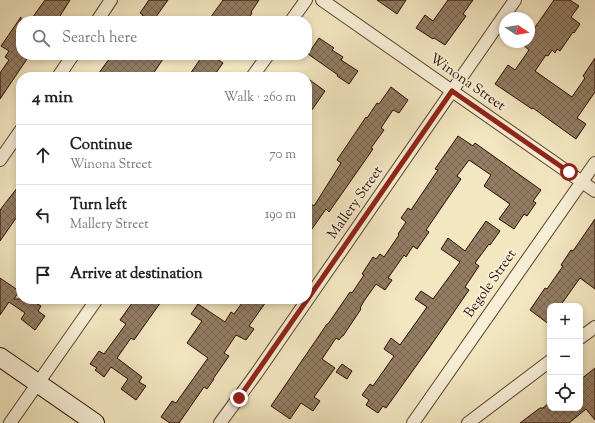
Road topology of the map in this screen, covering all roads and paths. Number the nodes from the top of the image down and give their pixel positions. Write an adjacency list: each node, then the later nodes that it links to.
1 (112, 0): 5 (street)
2 (306, 0): 6 (street)
3 (322, 0): 11 (street, Winona Street)
4 (515, 0): 11 (street, Mallery Street)
5 (101, 16)
6 (295, 16)
7 (70, 60): 9 (street)
8 (264, 60): 10 (street)
9 (61, 72)
10 (256, 72)
11 (452, 91): 15 (street, Winona Street); 17 (street, Mallery Street)
12 (16, 137): 13 (street)
13 (0, 160)
14 (595, 163): 15 (street, Begole Street)
15 (582, 182): 16 (street, Winona Street); 28 (street, Begole Street)
16 (595, 191)
17 (312, 293)
18 (94, 304): 24 (street)
19 (305, 304): 27 (street, Mallery Street)
20 (595, 327): 21 (street)
21 (583, 336)
22 (0, 357): 24 (main road)
23 (547, 363): 29 (street)
24 (38, 384): 25 (street); 26 (main road)
25 (10, 423)
26 (94, 423)
27 (220, 423)
28 (413, 423)
29 (468, 423)

